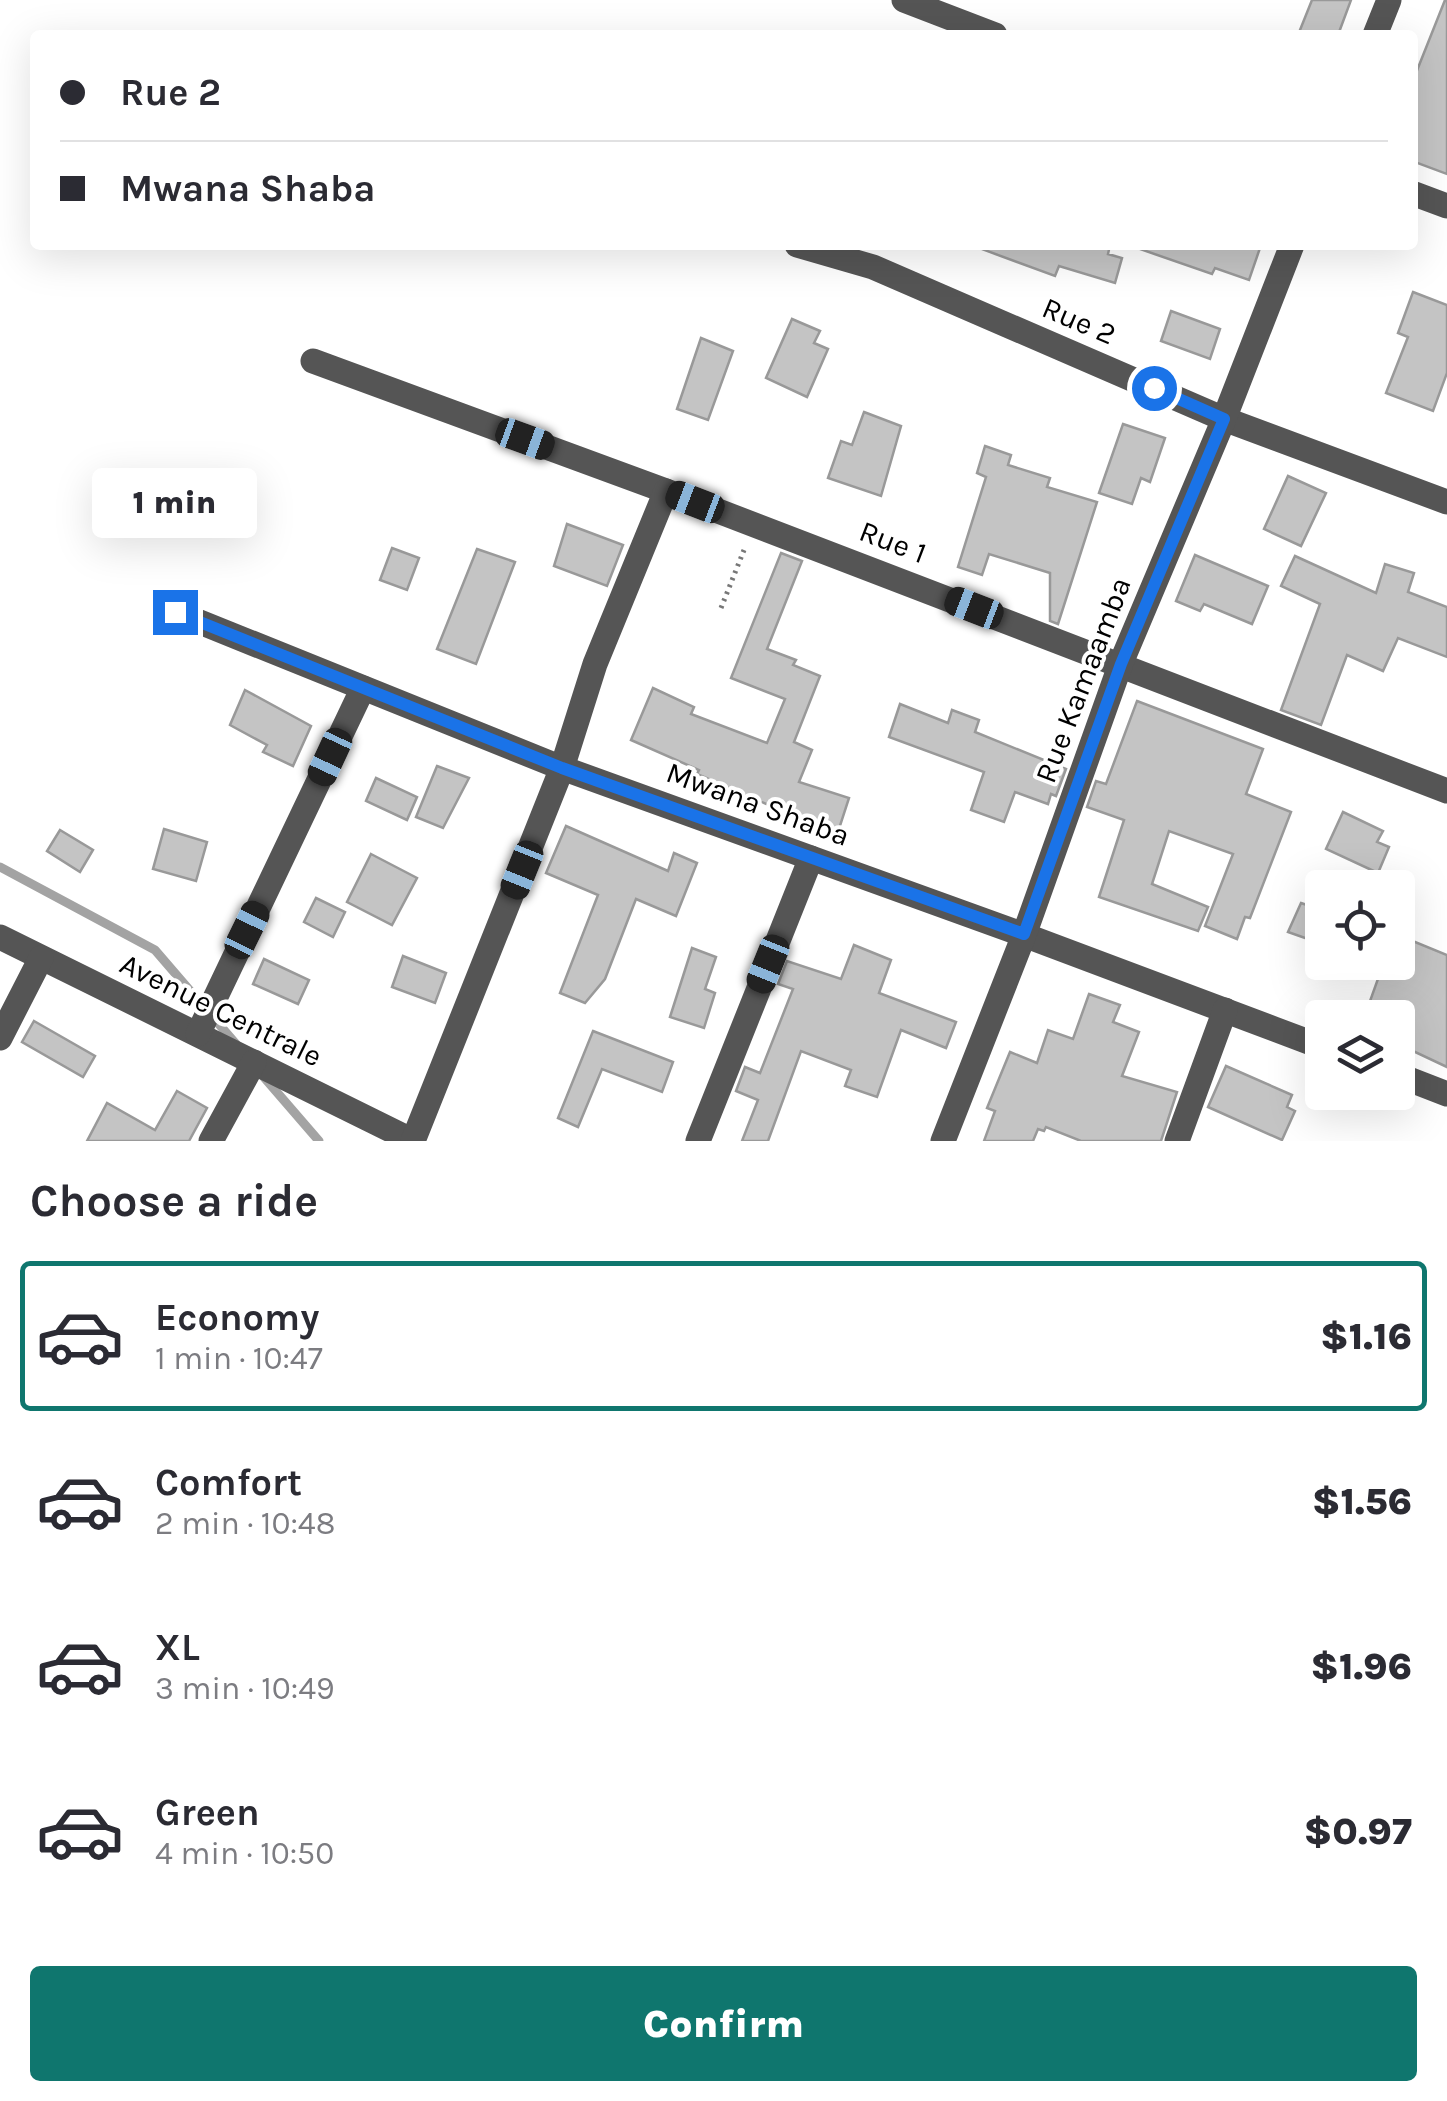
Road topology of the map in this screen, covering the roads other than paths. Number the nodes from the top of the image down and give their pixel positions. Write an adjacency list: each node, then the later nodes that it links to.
1 (904, 0): 3 (street)
2 (1388, 0): 4 (street)
3 (982, 30)
4 (1377, 30)
5 (1418, 194): 6 (street)
6 (1447, 206)
7 (814, 250): 10 (street, Rue 2)
8 (1290, 250): 10 (street, Rue Kamaamba)
9 (313, 361): 11 (street, Rue 1)
10 (1224, 419): 12 (street, Rue 2); 14 (street, Rue Kamaamba)
11 (666, 491): 14 (street, Rue 1); 16 (street)
12 (1447, 502)
13 (175, 612): 15 (street, Mwana Shaba)
14 (1121, 664): 17 (street, Rue 1); 19 (street, Rue Kamaamba)
15 (362, 688): 16 (street, Mwana Shaba); 23 (street)
16 (562, 768): 18 (street, Mwana Shaba); 30 (street)
17 (1447, 791)
18 (811, 858): 19 (street, Mwana Shaba); 31 (street)
19 (1024, 934): 22 (street, Mwana Shaba); 32 (street, Rue Kamaamba)
20 (0, 937): 21 (street, Avenue Centrale)
21 (42, 958): 23 (street, Avenue Centrale); 24 (street)
22 (1225, 1010): 25 (street, Mwana Shaba); 33 (street)
23 (198, 1034): 26 (street, Avenue Centrale)
24 (0, 1038)
25 (1305, 1041)
26 (254, 1062): 29 (street); 30 (street, Avenue Centrale)
27 (1415, 1082): 28 (street)
28 (1447, 1094)
29 (211, 1141)
30 (413, 1141)
31 (698, 1141)
32 (943, 1141)
33 (1178, 1141)

